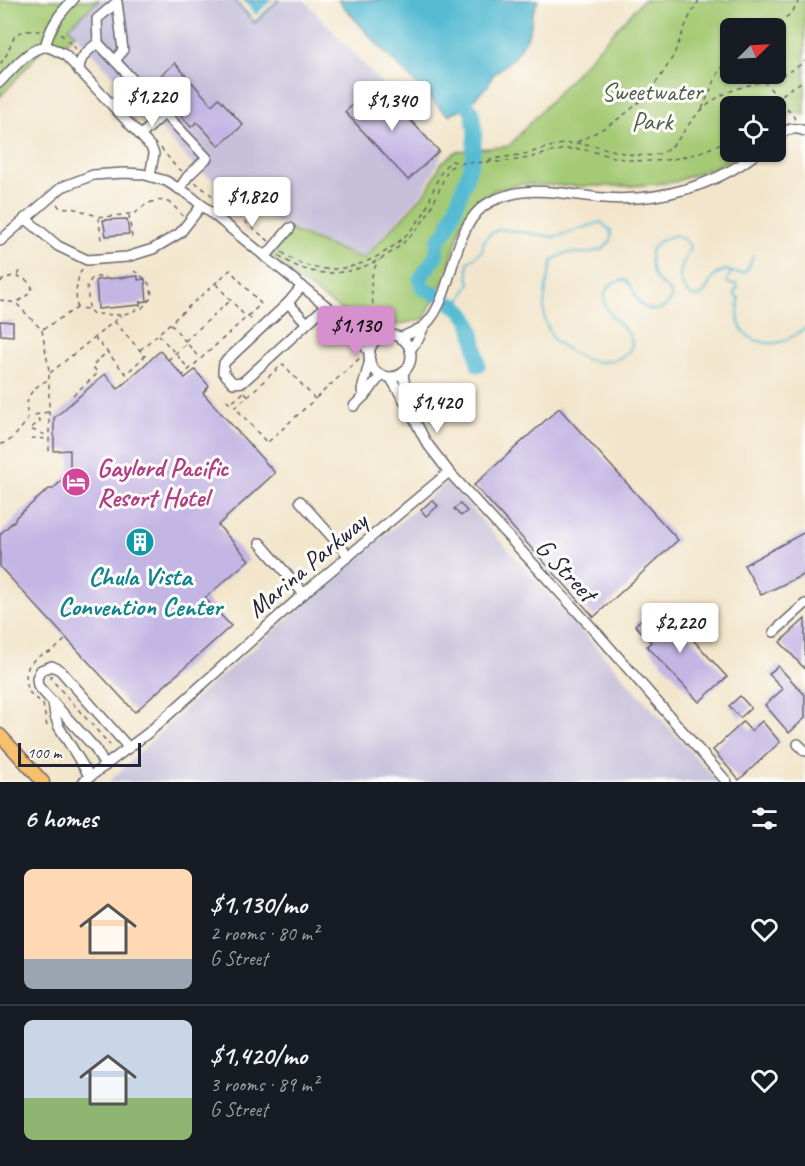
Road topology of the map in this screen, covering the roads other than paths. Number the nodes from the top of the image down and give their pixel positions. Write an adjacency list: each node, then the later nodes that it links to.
1 (73, 0): 3 (street)
2 (98, 43): 4 (street); 4 (street); 5 (street)
3 (45, 47): 5 (street); 6 (street)
4 (115, 61): 7 (street)
5 (79, 71): 8 (street)
6 (0, 82)
7 (165, 113): 8 (street); 11 (street)
8 (141, 135): 10 (street)
9 (743, 162): 22 (street)
10 (150, 176): 11 (street); 13 (street)
11 (179, 189): 12 (street)
12 (202, 205): 13 (street); 16 (street)
13 (25, 218): 15 (street)
14 (290, 228): 16 (street)
15 (0, 241)
16 (271, 250): 17 (street)
17 (302, 286): 18 (street); 19 (street)
18 (288, 303): 21 (street); 21 (street)
19 (326, 306): 20 (street); 21 (street)
20 (335, 313): 23 (street); 26 (street)
21 (307, 323)
22 (424, 326): 24 (street); 25 (street)
23 (381, 337): 24 (street); 26 (street)
24 (400, 338): 25 (street)
25 (410, 350): 27 (street)
26 (367, 357): 28 (street); 29 (street)
27 (403, 373): 28 (street); 31 (street, G Street)
28 (386, 377): 29 (street); 31 (street, G Street)
29 (364, 396): 30 (street)
30 (354, 406)
31 (408, 407): 32 (street, G Street)
32 (449, 472): 35 (street, Marina Parkway); 45 (street, G Street)
33 (300, 501): 35 (street)
34 (260, 543): 36 (street)
35 (349, 556): 36 (street, Marina Parkway)
36 (304, 594): 41 (street, Marina Parkway)
37 (805, 604): 38 (street)
38 (774, 632)
39 (53, 702): 41 (street); 42 (street); 43 (street)
40 (0, 735): 44 (main road)
41 (129, 747): 42 (street, Marina Parkway)
42 (105, 765): 43 (street, Marina Parkway)
43 (86, 780)
44 (43, 782)
45 (727, 782)

